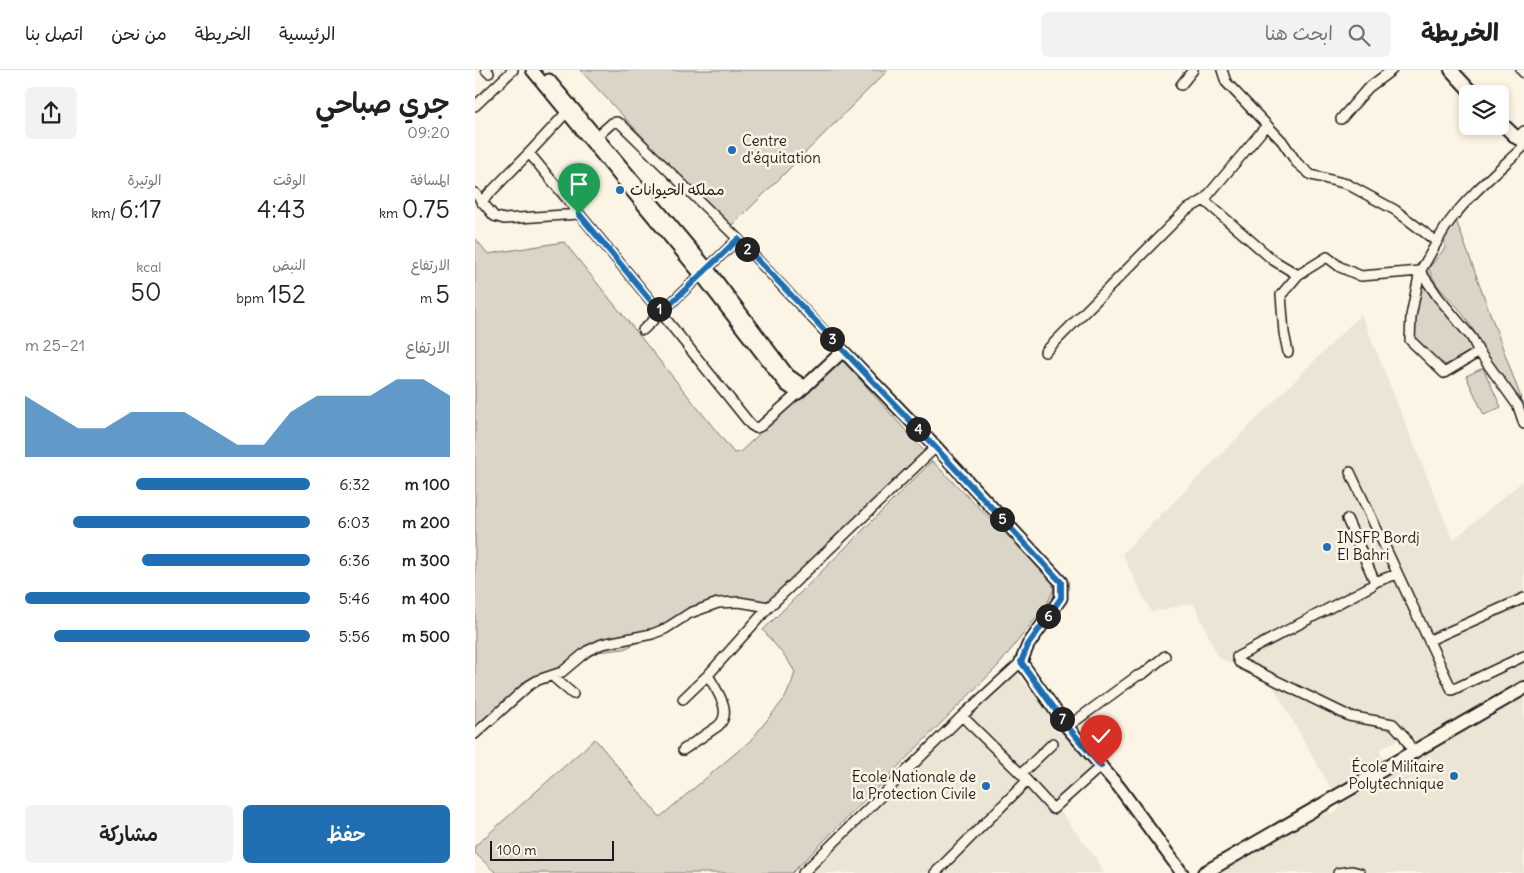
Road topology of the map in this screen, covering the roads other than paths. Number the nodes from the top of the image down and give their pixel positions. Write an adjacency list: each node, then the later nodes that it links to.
1 (513, 70): 12 (street)
2 (532, 70): 13 (street)
3 (540, 70): 17 (street)
4 (1193, 70): 10 (street)
5 (1222, 70): 15 (street)
6 (1391, 70): 14 (street)
7 (1451, 70): 11 (main road)
8 (1521, 70): 9 (street)
9 (1524, 73)
10 (1181, 85)
11 (1465, 85)
12 (475, 106)
13 (566, 113): 17 (street); 19 (street)
14 (1341, 119)
15 (1267, 125): 21 (street); 25 (street)
16 (1509, 129): 18 (main road)
17 (594, 139): 24 (street); 27 (street)
18 (1522, 139): 25 (street)
19 (529, 153): 22 (street); 23 (street)
20 (475, 193): 22 (street)
21 (1204, 200): 28 (street); 32 (street)
22 (481, 202): 23 (street)
23 (579, 214): 29 (street)
24 (738, 239): 27 (street); 31 (street)
25 (1437, 242): 26 (street)
26 (1420, 271): 28 (street); 34 (street); 34 (street)
27 (704, 272): 29 (street); 35 (street)
28 (1298, 276): 33 (street)
29 (661, 313): 30 (street); 35 (street)
30 (643, 330)
31 (843, 351): 35 (street); 37 (street)
32 (1045, 352)
33 (1288, 352)
34 (1479, 352): 36 (street)
35 (802, 390)
36 (1524, 424)
37 (935, 447): 43 (street); 47 (street)
38 (1350, 472): 40 (street)
39 (1347, 519): 41 (street)
40 (1397, 574): 41 (street); 44 (street)
41 (1375, 582): 58 (street)
42 (1523, 598): 44 (street)
43 (769, 607): 48 (street); 49 (street)
44 (1430, 640): 46 (street)
45 (1165, 656): 54 (street)
46 (1524, 656)
47 (1021, 662): 53 (street); 54 (street)
48 (708, 675): 52 (street); 57 (street)
49 (552, 676): 51 (street); 55 (street)
50 (1524, 688): 58 (main road)
51 (573, 694)
52 (683, 699)
53 (962, 716): 60 (street); 62 (street)
54 (1067, 726): 59 (street)
55 (475, 734)
56 (1053, 743): 60 (street)
57 (683, 750)
58 (1413, 752): 65 (main road)
59 (1101, 766): 61 (street); 64 (street)
60 (1021, 774): 61 (street)
61 (1027, 781): 63 (street)
62 (803, 873)
63 (935, 873)
64 (1182, 873)
65 (1204, 873)
66 (1339, 873): 67 (street)
67 (1360, 873)

